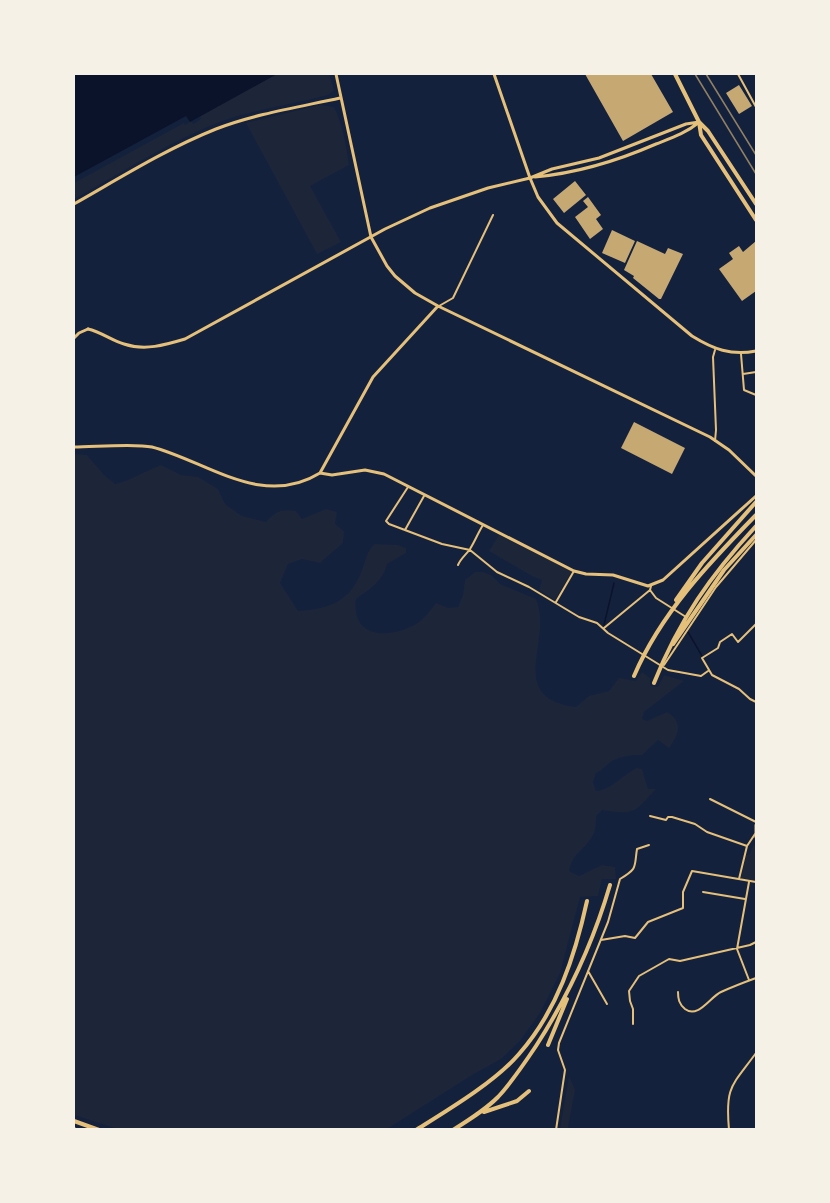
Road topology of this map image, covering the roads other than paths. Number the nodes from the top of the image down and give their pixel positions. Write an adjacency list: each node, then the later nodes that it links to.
1 (336, 74): 5 (street)
2 (496, 74): 8 (street)
3 (675, 74): 7 (highway)
4 (738, 74): 6 (street)
5 (341, 98): 9 (street); 13 (street)
6 (756, 107)
7 (699, 122): 8 (street); 8 (street); 10 (highway); 12 (highway)
8 (530, 178): 13 (street); 16 (street)
9 (74, 204)
10 (756, 204)
11 (494, 216): 14 (street)
12 (756, 219)
13 (371, 237): 14 (street); 15 (street)
14 (438, 306): 22 (street); 24 (street)
15 (74, 338)
16 (716, 350): 18 (street); 22 (street)
17 (756, 351): 18 (street)
18 (741, 354): 20 (street)
19 (756, 372): 20 (street)
20 (743, 374): 21 (street)
21 (756, 395)
22 (715, 441): 25 (street)
23 (74, 447): 24 (street)
24 (320, 473): 26 (street)
25 (756, 476)
26 (408, 487): 27 (street); 33 (street)
27 (424, 495): 31 (street); 33 (street)
28 (756, 496): 38 (street)
29 (756, 502): 42 (highway)
30 (756, 515): 42 (highway)
31 (483, 525): 35 (street); 37 (street)
32 (756, 526): 44 (highway)
33 (405, 530): 35 (street)
34 (756, 538): 40 (street); 44 (highway)
35 (470, 550): 36 (street); 39 (street)
36 (458, 565)
37 (574, 571): 38 (street); 39 (street)
38 (651, 588): 40 (street); 43 (street)
39 (556, 602): 43 (street)
40 (694, 621): 45 (street)
41 (756, 624): 46 (street)
42 (660, 626): 47 (highway)
43 (604, 628): 45 (street)
44 (664, 659): 48 (highway)
45 (663, 666): 46 (street)
46 (708, 671): 49 (street)
47 (634, 676)
48 (654, 682)
49 (756, 702)
50 (710, 799): 52 (street)
51 (650, 816): 55 (street)
52 (756, 824): 53 (street)
53 (756, 835): 55 (street)
54 (649, 844): 63 (street)
55 (747, 846): 56 (street)
56 (739, 879): 57 (street); 63 (street)
57 (749, 881): 58 (street); 61 (street)
58 (756, 882)
59 (610, 885): 67 (highway)
60 (703, 892): 61 (street)
61 (746, 899): 65 (street)
62 (586, 901): 79 (highway)
63 (601, 940): 66 (street)
64 (756, 942): 65 (street)
65 (737, 949): 69 (street); 72 (street)
66 (588, 970): 71 (street); 81 (street)
67 (579, 971): 73 (highway); 76 (highway)
68 (756, 978): 69 (street)
69 (749, 980): 70 (street)
70 (678, 992)
71 (607, 1004)
72 (633, 1024)
73 (548, 1045)
74 (756, 1053): 82 (street)
75 (529, 1091): 76 (highway)
76 (478, 1113): 80 (highway)
77 (74, 1121): 78 (highway)
78 (99, 1130)
79 (416, 1130)
80 (453, 1130)
81 (556, 1130)
82 (729, 1130)

